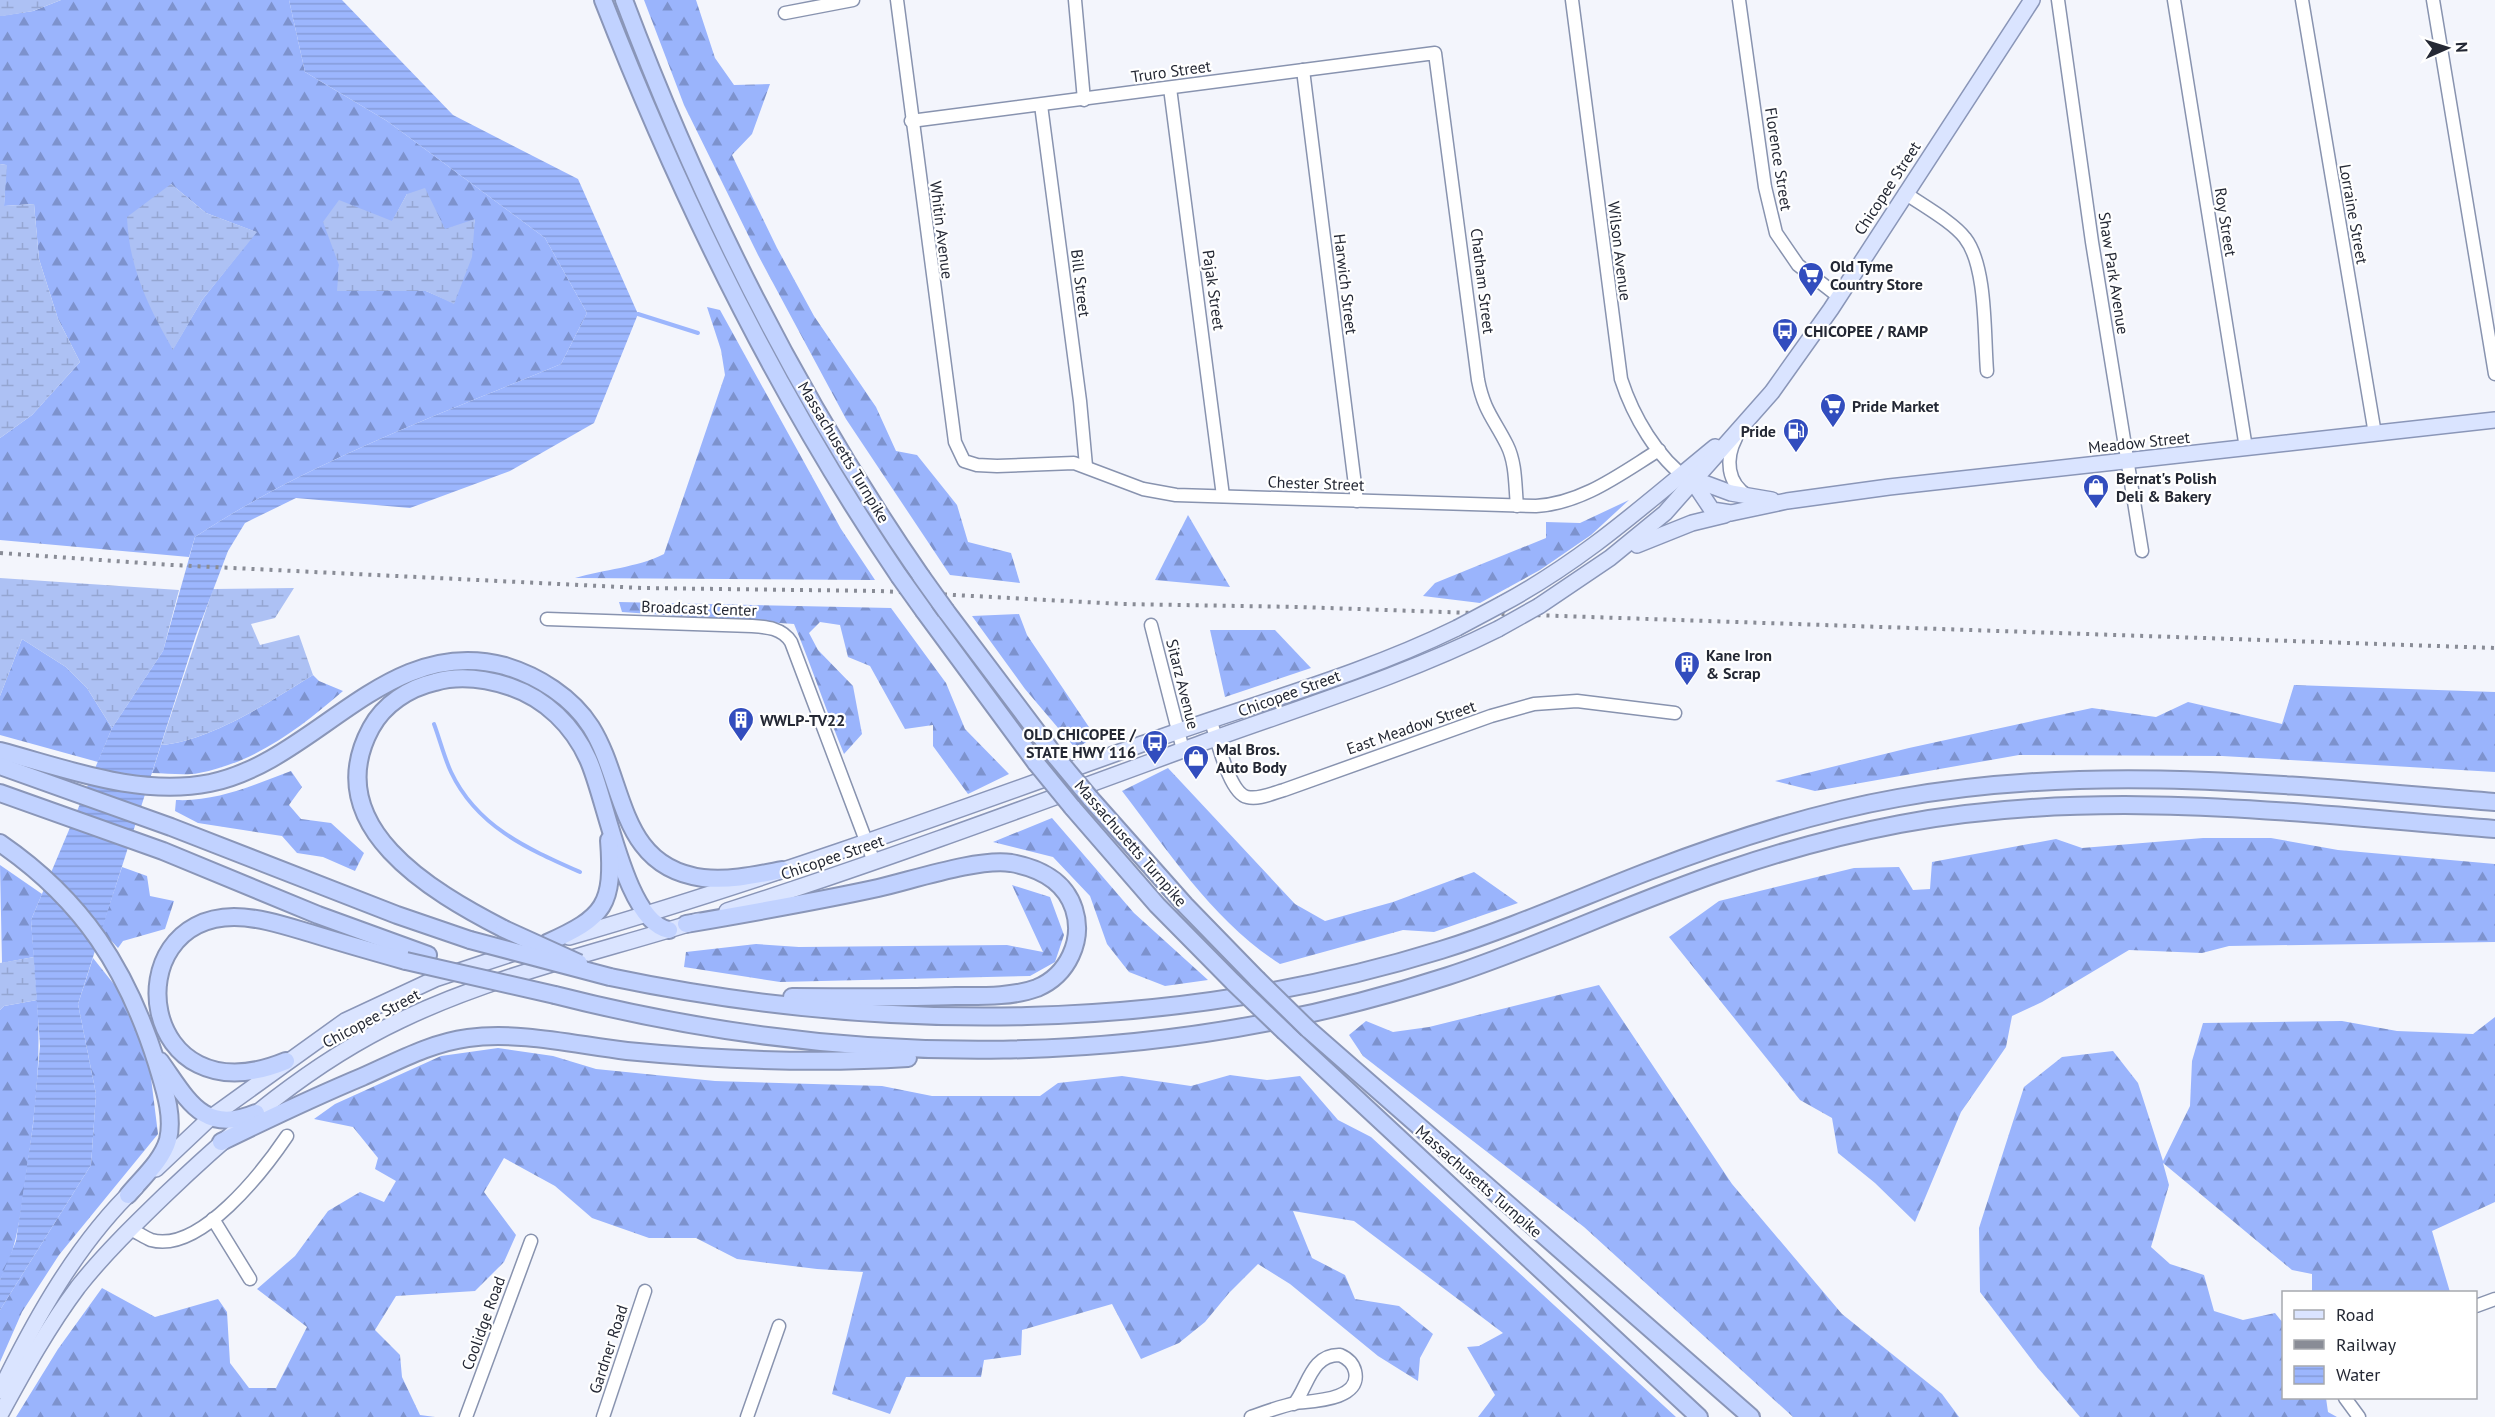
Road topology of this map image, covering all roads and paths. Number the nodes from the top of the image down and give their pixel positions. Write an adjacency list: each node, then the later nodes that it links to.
1 (603, 0): 89 (highway, Massachusetts Turnpike, bridge)
2 (624, 0): 90 (highway, Massachusetts Turnpike, bridge)
3 (853, 0): 13 (street)
4 (897, 0): 19 (street, Whitin Avenue)
5 (1075, 0): 17 (street)
6 (1572, 0): 28 (street, Wilson Avenue)
7 (1739, 0): 21 (street, Florence Street)
8 (2032, 0): 20 (main road, Chicopee Street)
9 (2058, 0): 30 (street, Shaw Park Avenue)
10 (2174, 0): 27 (street, Roy Street)
11 (2302, 0): 26 (street, Lorraine Street)
12 (2433, 0): 23 (street)
13 (785, 13)
14 (1434, 53): 15 (street, Truro Street); 37 (street, Chatham Street)
15 (1302, 70): 16 (street, Truro Street); 35 (street, Harwich Street)
16 (1170, 88): 17 (street, Truro Street); 33 (street, Pajak Street)
17 (1084, 100): 18 (street, Truro Street)
18 (1041, 105): 19 (street, Truro Street); 31 (street, Bill Street)
19 (911, 121): 29 (street, Whitin Avenue)
20 (1905, 193): 21 (main road, Chicopee Street); 22 (street)
21 (1838, 296): 25 (main road, Chicopee Street)
22 (1987, 371)
23 (2495, 374)
24 (2495, 420): 26 (main road, Meadow Street)
25 (1747, 421): 32 (main road, Chicopee Street); 34 (street)
26 (2375, 434): 27 (main road, Meadow Street)
27 (2246, 448): 30 (main road, Meadow Street)
28 (1659, 450): 32 (street, Wilson Avenue); 37 (street, Chester Street)
29 (964, 461): 31 (street, Chester Street)
30 (2127, 462): 36 (main road, Meadow Street); 39 (street, Shaw Park Avenue)
31 (1086, 466): 33 (street, Chester Street)
32 (1688, 479): 34 (main road, Meadow Street); 38 (main road); 40 (main road, Chicopee Street); 44 (main road, Chicopee Street, bridge)
33 (1223, 496): 35 (street, Chester Street)
34 (1749, 497): 36 (main road, Meadow Street)
35 (1357, 501): 37 (street, Chester Street)
36 (1787, 501): 38 (main road, Meadow Street)
37 (1517, 506)
38 (1731, 513): 40 (main road, Meadow Street)
39 (2142, 551)
40 (1610, 558): 46 (main road, Chicopee Street, bridge)
41 (547, 619): 54 (street, Broadcast Center)
42 (1151, 625): 45 (street, Sitarz Avenue)
43 (1675, 713): 46 (street, East Meadow Street)
44 (1211, 722): 45 (main road, Chicopee Street); 46 (street, East Meadow Street)
45 (1177, 731): 47 (street, Sitarz Avenue); 54 (main road, Chicopee Street)
46 (1216, 738): 47 (main road, Chicopee Street)
47 (1183, 750): 56 (main road, Chicopee Street)
48 (0, 751): 57 (highway)
49 (0, 766): 62 (highway, bridge)
50 (0, 793): 63 (highway, bridge)
51 (2495, 802): 64 (highway)
52 (606, 819): 58 (highway); 61 (highway); 62 (highway, bridge)
53 (2495, 829): 66 (highway)
54 (867, 842): 56 (street, Broadcast Center); 57 (main road, Chicopee Street)
55 (0, 843): 65 (highway)
56 (874, 862): 59 (main road, Chicopee Street)
57 (782, 870): 58 (main road, Chicopee Street)
58 (645, 914): 60 (highway); 61 (main road, Chicopee Street)
59 (686, 924): 60 (main road, Chicopee Street); 64 (highway)
60 (669, 930): 68 (main road, Chicopee Street)
61 (547, 943): 67 (main road, Chicopee Street)
62 (610, 977): 64 (highway)
63 (555, 995): 66 (highway); 67 (highway, bridge)
64 (716, 996)
65 (152, 1050): 69 (highway); 72 (highway)
66 (1024, 1050): 71 (highway)
67 (286, 1061): 69 (main road, Chicopee Street)
68 (256, 1113): 69 (highway); 71 (main road, Chicopee Street)
69 (210, 1118): 72 (main road, Chicopee Street)
70 (288, 1136): 73 (street)
71 (221, 1142): 74 (main road, Chicopee Street)
72 (128, 1195): 81 (main road, Chicopee Street)
73 (213, 1219): 74 (street); 76 (street)
74 (130, 1229): 84 (main road, Chicopee Street)
75 (531, 1241): 85 (street, Coolidge Road)
76 (250, 1279)
77 (645, 1291): 86 (street, Gardner Road)
78 (2495, 1299): 79 (street)
79 (2477, 1305)
80 (779, 1326): 87 (street)
81 (0, 1390)
82 (2346, 1399): 91 (street)
83 (1294, 1404): 83 (street); 88 (street)
84 (0, 1415)
85 (466, 1417)
86 (603, 1417)
87 (747, 1417)
88 (1251, 1417)
89 (1699, 1417)
90 (1751, 1417)
91 (2359, 1417)

